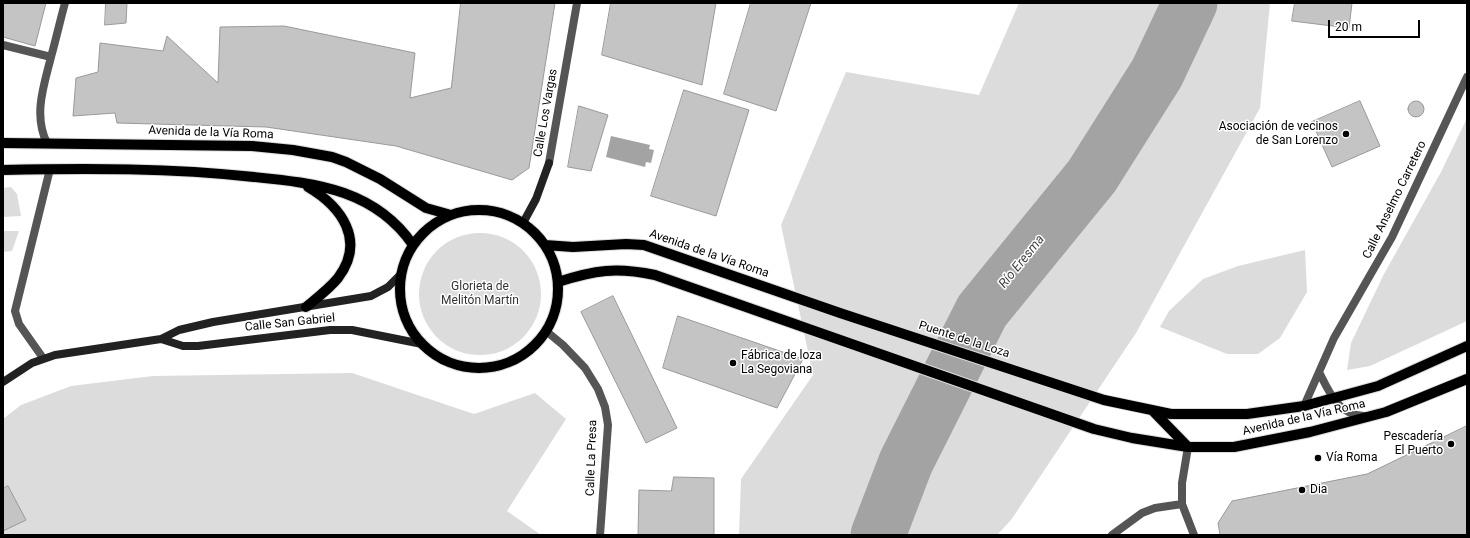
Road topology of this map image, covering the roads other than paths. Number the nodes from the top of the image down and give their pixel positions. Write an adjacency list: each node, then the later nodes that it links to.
1 (65, 3): 4 (street)
2 (577, 3): 8 (street, Calle Los Vargas)
3 (3, 45): 4 (street)
4 (51, 57): 7 (street)
5 (1467, 77): 25 (street, Calle Anselmo Carretero)
6 (3, 143): 7 (main road, Avenida de la Vía Roma)
7 (47, 143): 12 (main road, Avenida de la Vía Roma)
8 (550, 163): 13 (main road, Calle Los Vargas)
9 (50, 169): 10 (main road); 11 (main road); 24 (street)
10 (3, 170)
11 (301, 183): 14 (main road); 19 (main road)
12 (451, 215): 13 (main road); 14 (main road)
13 (523, 223): 15 (main road)
14 (413, 245): 16 (main road)
15 (545, 245): 17 (main road); 18 (main road, Avenida de la Vía Roma)
16 (401, 274): 19 (main road, Calle San Gabriel); 22 (main road)
17 (558, 282): 20 (main road); 33 (main road, Avenida de la Vía Roma)
18 (815, 304): 29 (main road, Puente de la Loza)
19 (306, 307): 21 (main road, Calle San Gabriel)
20 (546, 331): 22 (main road); 35 (street, Calle La Presa)
21 (161, 339): 22 (main road, Calle San Gabriel); 24 (main road, Calle San Gabriel)
22 (422, 344)
23 (1467, 346): 28 (main road, Avenida de la Vía Roma)
24 (43, 358): 27 (main road, Calle San Gabriel)
25 (1320, 374): 28 (street); 30 (street, Calle Anselmo Carretero)
26 (1467, 379): 32 (main road, Avenida de la Vía Roma)
27 (3, 382)
28 (1332, 399): 30 (main road, Avenida de la Vía Roma); 32 (street)
29 (1104, 400): 31 (main road, Avenida de la Vía Roma)
30 (1304, 406): 31 (main road, Avenida de la Vía Roma)
31 (1153, 411): 33 (main road)
32 (1368, 416): 33 (main road, Avenida de la Vía Roma)
33 (1188, 447): 34 (street)
34 (1182, 504): 36 (street); 37 (street)
35 (600, 535)
36 (1112, 535)
37 (1194, 535)

